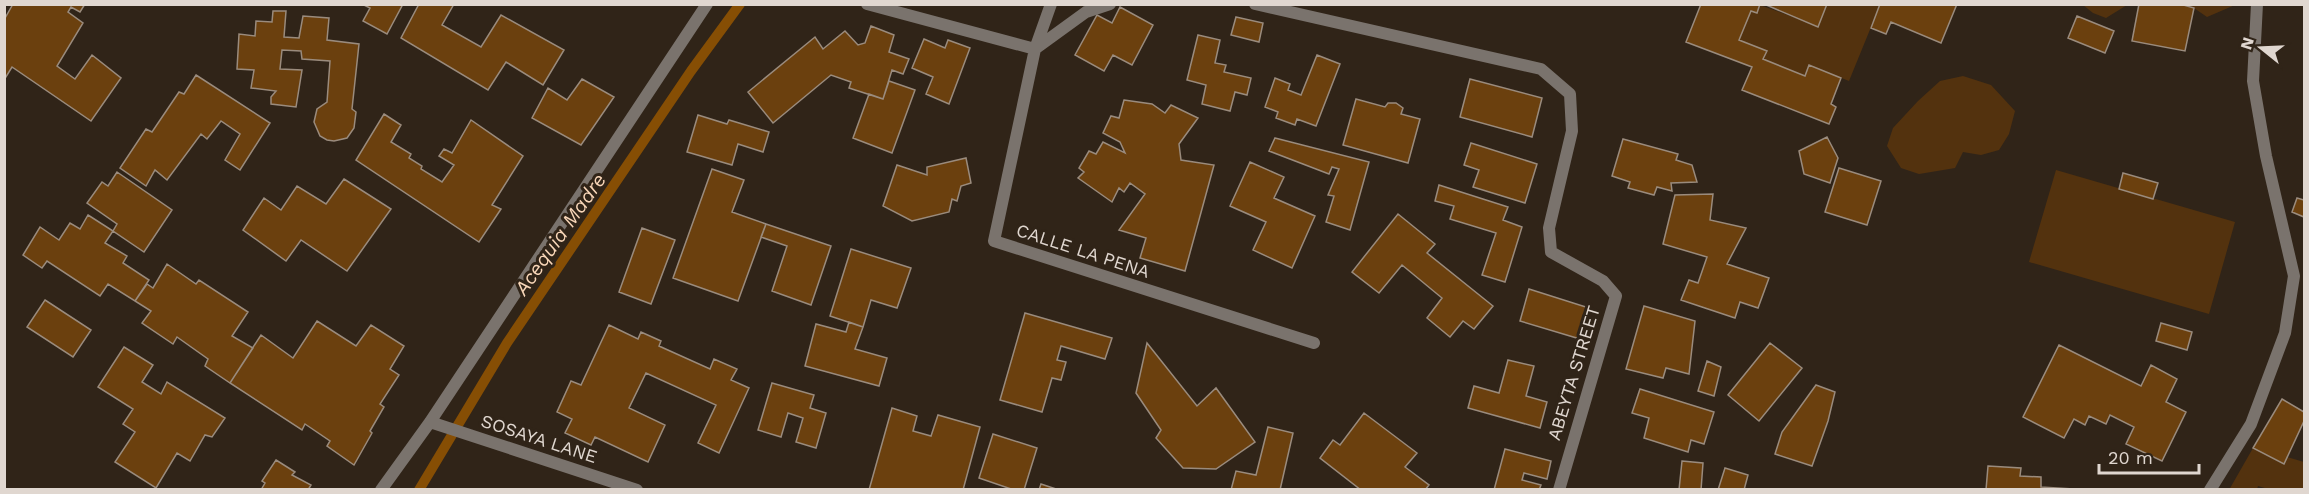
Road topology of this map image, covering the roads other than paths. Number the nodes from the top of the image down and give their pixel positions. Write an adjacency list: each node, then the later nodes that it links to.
1 (707, 4): 10 (street)
2 (867, 4): 7 (street)
3 (1051, 4): 7 (street)
4 (1110, 4): 7 (street)
5 (1255, 4): 13 (street, ABEYTA STREET)
6 (2257, 4): 8 (street)
7 (1035, 49): 9 (street, CALLE LA PENA)
8 (2299, 275): 14 (street)
9 (1314, 343)
10 (430, 422): 11 (street); 12 (street, SOSAYA LANE)
11 (381, 489)
12 (637, 489)
13 (1558, 489)
14 (2210, 489)

